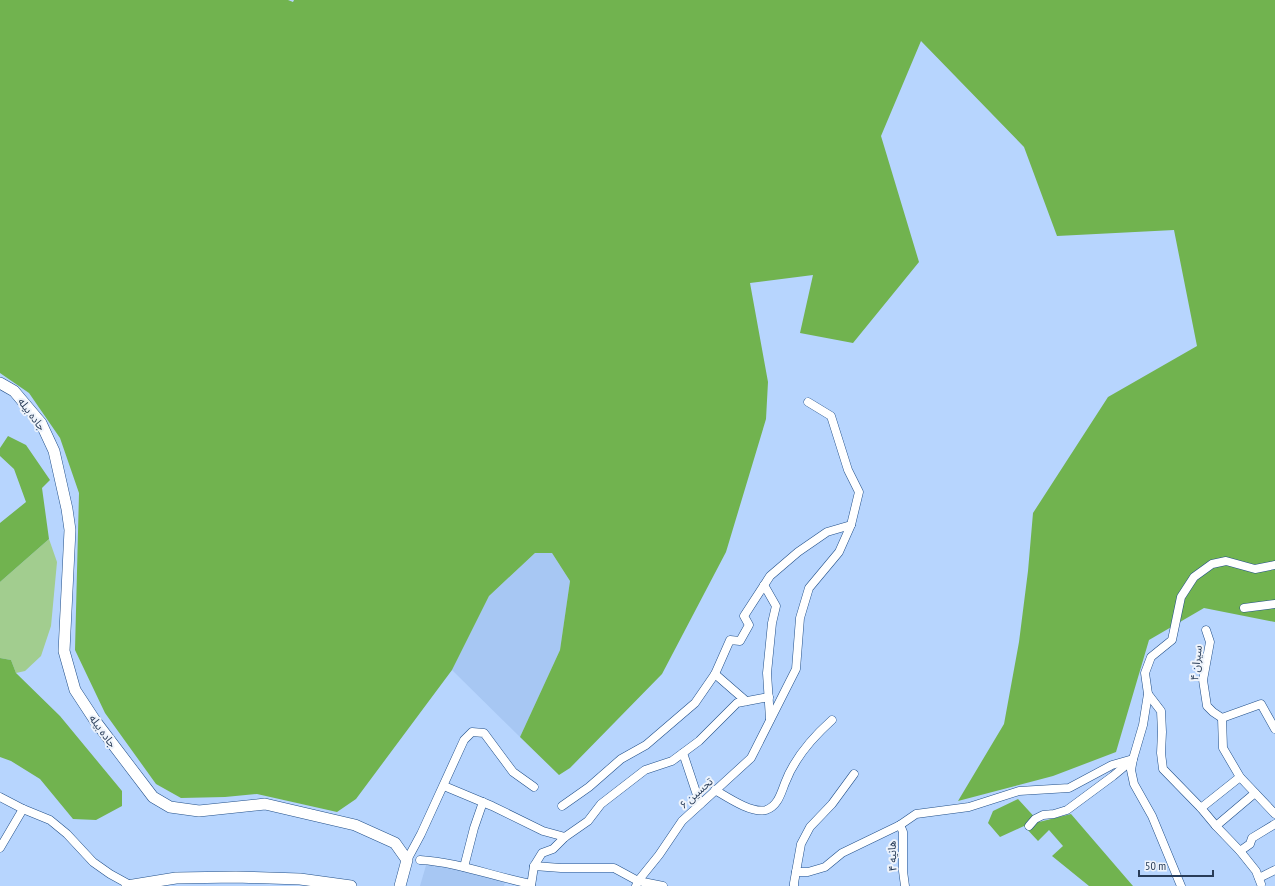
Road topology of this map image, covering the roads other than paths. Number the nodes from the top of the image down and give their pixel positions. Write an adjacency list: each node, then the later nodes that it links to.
1 (0, 383): 39 (street, جاده بیله)
2 (808, 402): 3 (street, تحسین ۶)
3 (851, 524): 5 (street); 14 (street, تحسین ۶)
4 (1275, 565): 10 (street)
5 (764, 585): 9 (street); 11 (street)
6 (1275, 604): 7 (street)
7 (1244, 608)
8 (1206, 630): 13 (street, سیران ۴)
9 (715, 674): 12 (street); 28 (street)
10 (1148, 694): 18 (street); 29 (street)
11 (769, 697): 12 (street); 14 (street)
12 (746, 701): 17 (street)
13 (1222, 718): 16 (street); 20 (street)
14 (770, 719): 23 (street, تحسین ۶)
15 (832, 720): 23 (street)
16 (1275, 729)
17 (683, 753): 27 (street); 36 (street)
18 (1133, 759): 33 (street); 34 (street); 55 (street)
19 (854, 774): 44 (street)
20 (1240, 777): 24 (street); 29 (street)
21 (444, 786): 22 (street); 26 (street); 39 (street)
22 (534, 787)
23 (715, 790): 27 (street, تحسین ۶)
24 (1255, 793): 31 (street); 35 (street)
25 (0, 797): 30 (street)
26 (482, 802): 36 (street); 42 (street)
27 (700, 804): 47 (street, تحسین ۶)
28 (562, 806)
29 (1201, 808): 35 (street)
30 (22, 809): 37 (street); 48 (street)
31 (1275, 814)
32 (1275, 824): 38 (street)
33 (900, 825): 44 (street); 54 (street, هانیه ۴)
34 (1029, 826)
35 (1216, 826): 38 (street)
36 (565, 838): 41 (street)
37 (0, 848)
38 (1240, 851): 43 (street)
39 (406, 860): 51 (street)
40 (420, 860): 42 (street)
41 (534, 866): 47 (street); 49 (street)
42 (464, 867): 46 (street)
43 (1275, 870)
44 (796, 872): 53 (street)
45 (234, 881): 48 (street); 50 (street)
46 (509, 883): 49 (street)
47 (637, 884): 52 (street)
48 (128, 885)
49 (531, 885)
50 (351, 886)
51 (400, 886)
52 (662, 886)
53 (794, 886)
54 (905, 886)
55 (1181, 886)

